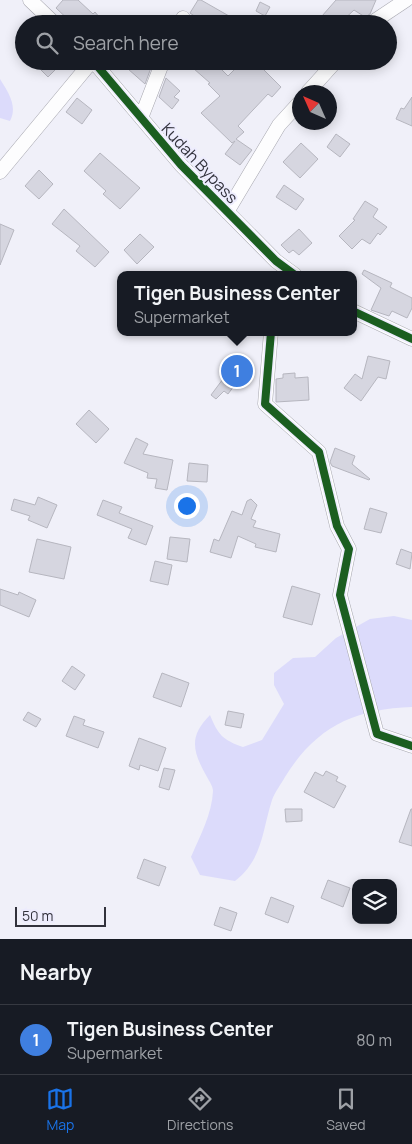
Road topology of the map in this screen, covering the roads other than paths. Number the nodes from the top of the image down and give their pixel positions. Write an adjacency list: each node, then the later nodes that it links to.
1 (30, 0): 3 (street)
2 (403, 1): 4 (street)
3 (46, 15)
4 (383, 15)
5 (85, 70): 12 (street)
6 (101, 70): 11 (street, Kudah Bypass)
7 (160, 70): 11 (street)
8 (328, 70): 9 (street)
9 (314, 85)
10 (292, 111): 13 (street)
11 (141, 118): 13 (street, Kudah Bypass)
12 (0, 172)
13 (227, 212): 14 (street, Kudah Bypass)
14 (276, 268)
15 (357, 313): 17 (street)
16 (271, 336): 18 (street)
17 (412, 339)
18 (412, 746)

